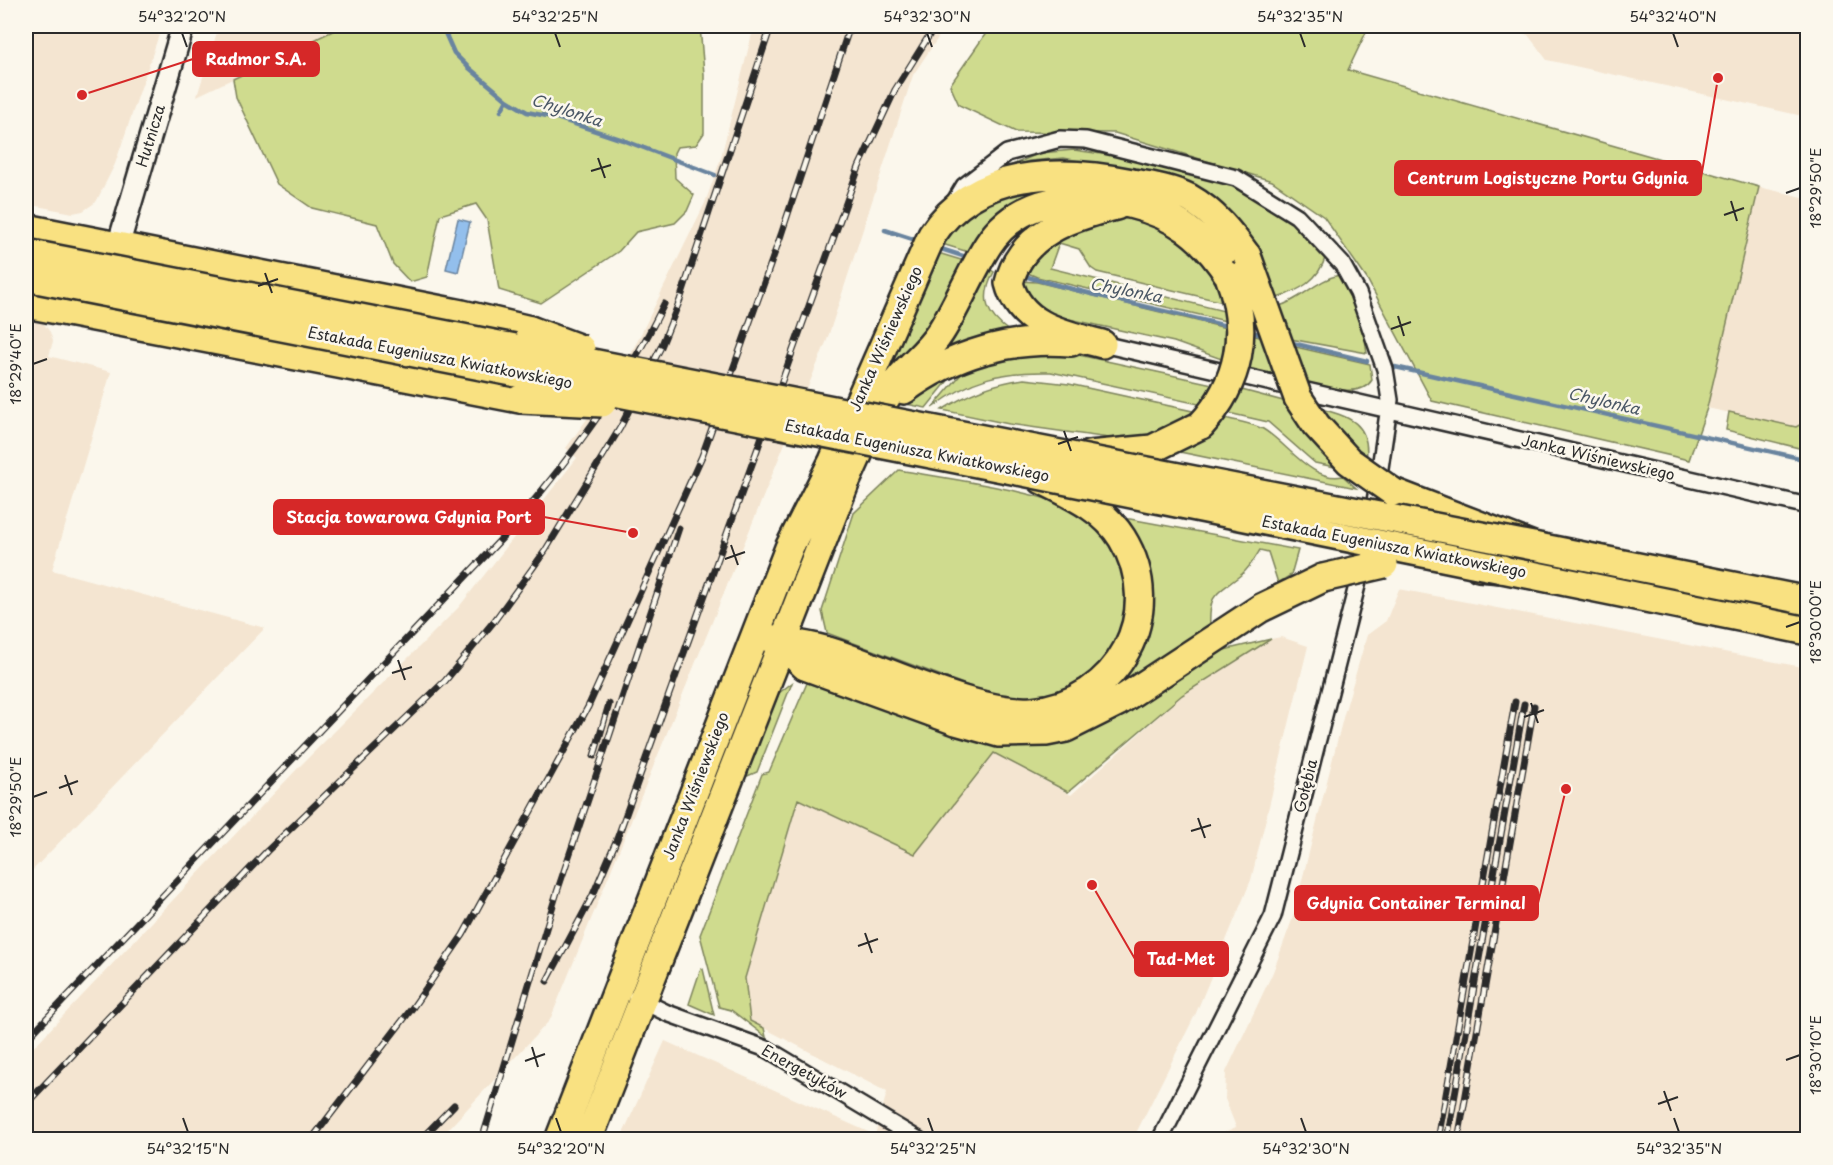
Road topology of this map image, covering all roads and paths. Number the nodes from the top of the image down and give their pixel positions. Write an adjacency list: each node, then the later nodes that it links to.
1 (183, 26): 7 (main road, Hutnicza)
2 (1127, 204): 13 (highway); 17 (highway); 18 (highway, bridge)
3 (938, 226): 16 (street, Janka Wiśniewskiego); 21 (highway, bridge); 25 (highway, Janka Wiśniewskiego)
4 (26, 228): 5 (highway)
5 (64, 236): 6 (street); 7 (highway)
6 (26, 242)
7 (118, 246): 12 (main road, Hutnicza); 14 (highway, bridge)
8 (26, 253): 14 (highway, Estakada Eugeniusza Kwiatkowskiego, bridge)
9 (26, 278): 15 (highway, Estakada Eugeniusza Kwiatkowskiego, bridge)
10 (26, 293): 11 (street)
11 (37, 307): 12 (highway)
12 (100, 318): 15 (highway, bridge)
13 (1102, 344): 16 (street, Janka Wiśniewskiego); 17 (highway)
14 (656, 376): 18 (highway, Estakada Eugeniusza Kwiatkowskiego, bridge)
15 (702, 409): 19 (highway, Estakada Eugeniusza Kwiatkowskiego, bridge)
16 (1389, 411): 20 (street, Janka Wiśniewskiego); 32 (street, Gołębia)
17 (876, 419): 26 (highway, Janka Wiśniewskiego)
18 (1060, 455): 21 (highway, Estakada Eugeniusza Kwiatkowskiego, bridge)
19 (1028, 473): 22 (highway, Estakada Eugeniusza Kwiatkowskiego, bridge); 26 (highway, bridge)
20 (1808, 506)
21 (1533, 546): 23 (highway, Estakada Eugeniusza Kwiatkowskiego)
22 (1502, 569): 24 (highway, Estakada Eugeniusza Kwiatkowskiego); 26 (highway, bridge)
23 (1808, 602)
24 (1808, 631)
25 (755, 633): 26 (highway); 27 (highway, Janka Wiśniewskiego)
26 (781, 642): 28 (highway, Janka Wiśniewskiego)
27 (617, 990): 28 (street, Energetyków); 29 (highway, Janka Wiśniewskiego)
28 (642, 1000): 30 (highway, Janka Wiśniewskiego); 31 (street, Energetyków)
29 (559, 1140)
30 (588, 1140)
31 (919, 1140)
32 (1160, 1140)

